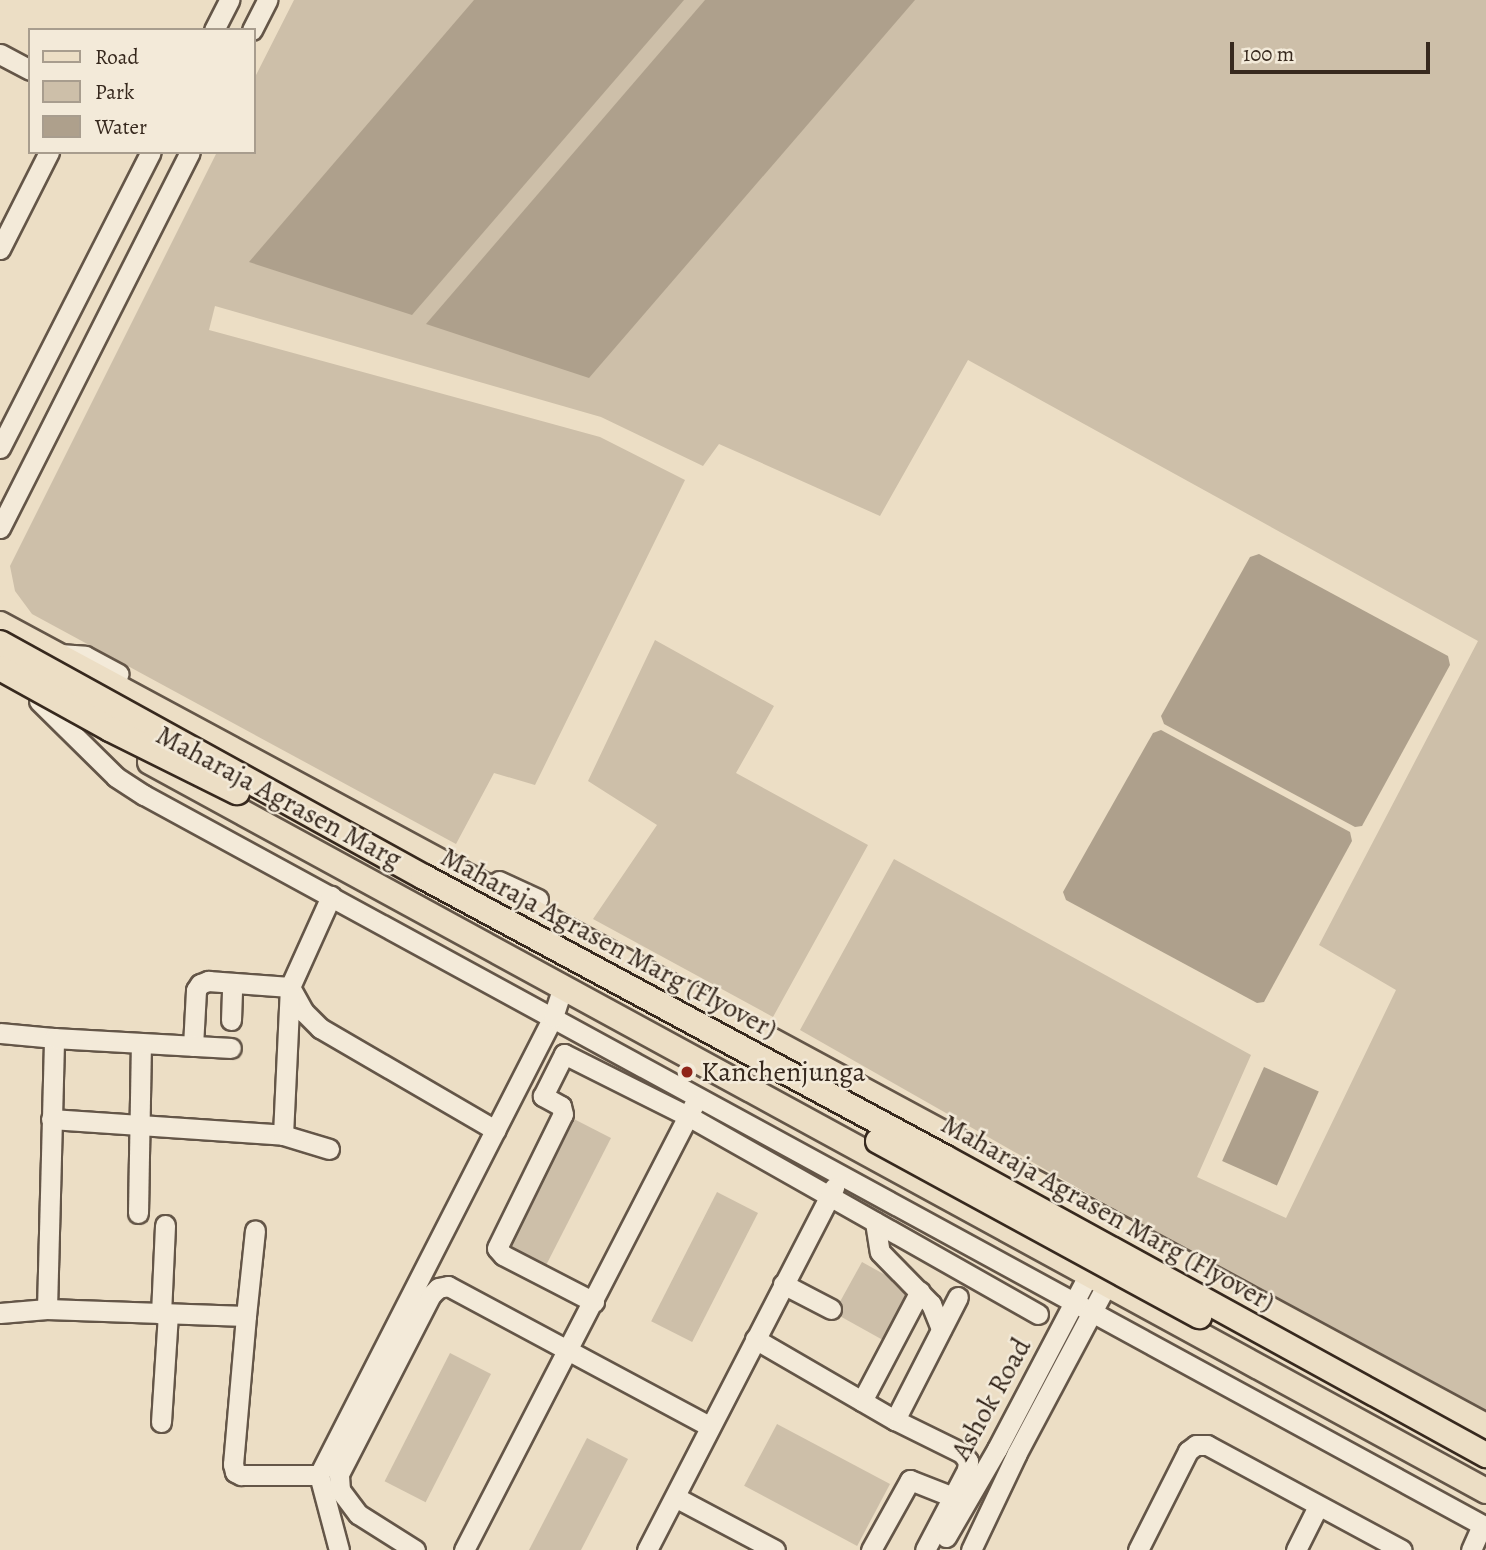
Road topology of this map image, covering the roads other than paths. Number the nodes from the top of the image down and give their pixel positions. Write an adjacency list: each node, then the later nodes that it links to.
1 (229, 0): 3 (street)
2 (267, 0): 4 (street)
3 (215, 28)
4 (253, 28)
5 (0, 54): 6 (street)
6 (28, 69)
7 (48, 154): 10 (street)
8 (150, 154): 11 (street)
9 (189, 154): 12 (street)
10 (0, 249)
11 (0, 448)
12 (0, 528)
13 (0, 608): 15 (main road)
14 (0, 624): 15 (main road, Maharaja Agrasen Marg)
15 (25, 638): 17 (main road, Maharaja Agrasen Marg)
16 (0, 643): 73 (main road, Maharaja Agrasen Marg (Flyover), bridge)
17 (55, 653): 21 (main road, Maharaja Agrasen Marg); 24 (street)
18 (0, 668): 74 (main road, Maharaja Agrasen Marg (Flyover), bridge)
19 (0, 682): 20 (main road, Maharaja Agrasen Marg)
20 (38, 701): 22 (main road, Maharaja Agrasen Marg); 23 (street)
21 (377, 825): 22 (main road); 31 (main road, Maharaja Agrasen Marg)
22 (350, 869): 27 (main road, Maharaja Agrasen Marg)
23 (331, 896): 28 (street); 29 (street)
24 (538, 899)
25 (567, 919): 70 (street)
26 (232, 983): 28 (street); 30 (street); 35 (street)
27 (563, 986): 29 (street); 37 (main road, Maharaja Agrasen Marg)
28 (290, 987): 42 (street); 43 (street)
29 (553, 1017): 38 (street); 42 (street)
30 (230, 1020)
31 (733, 1020): 37 (main road); 66 (main road, Maharaja Agrasen Marg)
32 (0, 1033): 33 (street)
33 (54, 1038): 34 (street); 40 (street)
34 (141, 1044): 35 (street); 41 (street)
35 (194, 1046): 36 (street)
36 (231, 1048)
37 (707, 1064): 51 (main road, Maharaja Agrasen Marg)
38 (697, 1096): 39 (street); 45 (street)
39 (688, 1116): 46 (street); 55 (street); 55 (street)
40 (51, 1119): 41 (street); 57 (street)
41 (141, 1123): 43 (street); 47 (street)
42 (495, 1130): 75 (street)
43 (283, 1135): 44 (street)
44 (329, 1149)
45 (841, 1175): 46 (street); 56 (street)
46 (829, 1196): 48 (street); 52 (street)
47 (138, 1213)
48 (875, 1222): 53 (street); 61 (street)
49 (165, 1225): 60 (street)
50 (255, 1230): 62 (street)
51 (1098, 1279): 56 (street, Ashok Road); 72 (main road, Maharaja Agrasen Marg)
52 (783, 1284): 58 (street); 64 (street)
53 (920, 1291): 63 (street); 67 (street)
54 (958, 1297): 63 (street)
55 (594, 1302): 65 (street)
56 (1083, 1308): 80 (street); 88 (street, Ashok Road); 89 (street, Ashok Road)
57 (47, 1309): 59 (street); 60 (street)
58 (831, 1309)
59 (0, 1313)
60 (164, 1314): 62 (street); 69 (street)
61 (1038, 1314)
62 (246, 1315): 75 (street)
63 (942, 1329): 68 (street)
64 (755, 1339): 67 (street); 71 (street)
65 (568, 1351): 71 (street); 82 (street); 83 (street)
66 (1398, 1378): 70 (main road, Maharaja Agrasen Marg); 72 (main road)
67 (862, 1401): 68 (street)
68 (895, 1420): 78 (street)
69 (161, 1422)
70 (1486, 1423)
71 (709, 1426): 77 (street)
72 (1370, 1428): 76 (main road, Maharaja Agrasen Marg)
73 (1486, 1455)
74 (1486, 1472)
75 (319, 1475): 81 (street)
76 (1486, 1491)
77 (675, 1497): 84 (street); 85 (street)
78 (953, 1497): 86 (street); 87 (street)
79 (1318, 1506): 90 (street); 91 (street); 92 (street)
80 (1484, 1526): 93 (street)
81 (339, 1550)
82 (415, 1550)
83 (464, 1550)
84 (647, 1550)
85 (775, 1550)
86 (871, 1550)
87 (925, 1550)
88 (939, 1550)
89 (971, 1550)
90 (1138, 1550)
91 (1296, 1550)
92 (1402, 1550)
93 (1471, 1550)

